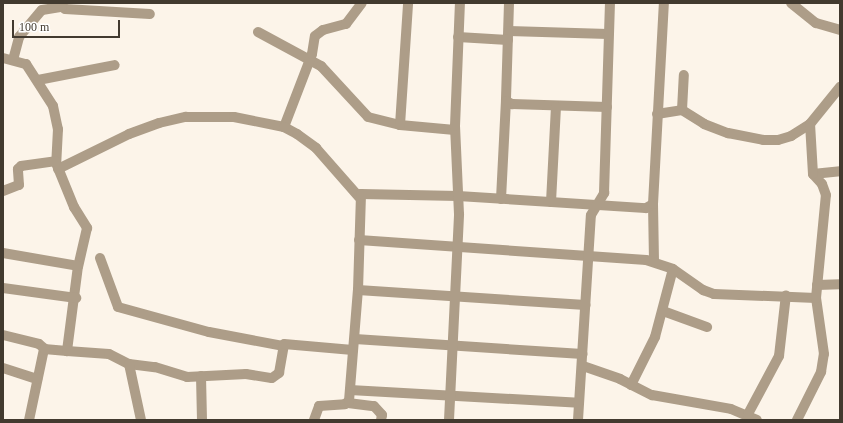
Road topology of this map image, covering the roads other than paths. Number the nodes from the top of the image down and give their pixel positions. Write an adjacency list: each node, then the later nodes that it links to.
1 (362, 3): 16 (street)
2 (408, 3): 27 (street)
3 (460, 3): 14 (street)
4 (510, 3): 13 (street)
5 (610, 3): 12 (street)
6 (664, 3): 25 (street)
7 (791, 3): 10 (street)
8 (61, 5): 9 (street); 15 (street)
9 (150, 14)
10 (840, 30)
11 (258, 32): 16 (street)
12 (608, 34): 13 (street); 23 (street)
13 (509, 36): 14 (street); 21 (street)
14 (458, 37): 29 (street)
15 (8, 59): 19 (street)
16 (309, 60): 27 (street); 28 (street)
17 (115, 65): 19 (street)
18 (684, 75): 24 (street)
19 (38, 80): 30 (street)
20 (840, 87): 26 (street)
21 (506, 101): 22 (street); 36 (street)
22 (556, 106): 23 (street); 37 (street)
23 (607, 107): 39 (street)
24 (682, 110): 25 (street); 26 (street)
25 (657, 114): 38 (street)
26 (810, 124): 32 (street)
27 (400, 125): 29 (street)
28 (284, 127): 30 (street); 35 (street)
29 (455, 130): 34 (street)
30 (57, 165): 33 (street); 46 (street)
31 (840, 171): 32 (street)
32 (813, 174): 49 (street)
33 (3, 191)
34 (458, 196): 35 (street); 36 (street); 41 (street)
35 (359, 197): 40 (street)
36 (500, 199): 37 (street)
37 (551, 202): 39 (street)
38 (653, 204): 39 (street); 45 (street)
39 (596, 205): 43 (street)
40 (359, 240): 41 (street); 51 (street)
41 (458, 248): 43 (street); 52 (street)
42 (3, 253): 46 (street)
43 (589, 255): 45 (street); 56 (street)
44 (100, 258): 62 (street)
45 (654, 261): 47 (street)
46 (78, 266): 54 (street)
47 (673, 269): 53 (street); 57 (street)
48 (840, 284): 49 (street)
49 (817, 285): 55 (street)
50 (3, 288): 54 (street)
51 (358, 290): 52 (street); 60 (street)
52 (455, 295): 56 (street); 61 (street)
53 (786, 295): 55 (street); 77 (street)
54 (76, 298): 65 (street)
55 (816, 298): 87 (street)
56 (586, 305): 66 (street)
57 (663, 311): 58 (street); 72 (street)
58 (707, 327)
59 (3, 335): 63 (street)
60 (355, 339): 61 (street); 64 (street)
61 (452, 344): 66 (street); 74 (street)
62 (283, 346): 64 (street); 70 (street)
63 (46, 349): 65 (street); 71 (street)
64 (354, 350): 73 (street)
65 (67, 351): 67 (street)
66 (583, 354): 68 (street)
67 (129, 364): 70 (street); 79 (street)
68 (583, 366): 72 (street); 76 (street)
69 (3, 368): 71 (street)
70 (201, 376): 80 (street)
71 (37, 379): 78 (street)
72 (631, 385): 77 (street)
73 (350, 390): 74 (street); 75 (street)
74 (450, 396): 76 (street); 83 (street)
75 (348, 403): 81 (street); 82 (street)
76 (579, 404): 84 (street)
77 (746, 414): 85 (street); 86 (street)
78 (29, 420)
79 (141, 420)
80 (202, 420)
81 (314, 420)
82 (381, 420)
83 (449, 420)
84 (578, 420)
85 (735, 420)
86 (758, 420)
87 (797, 420)

